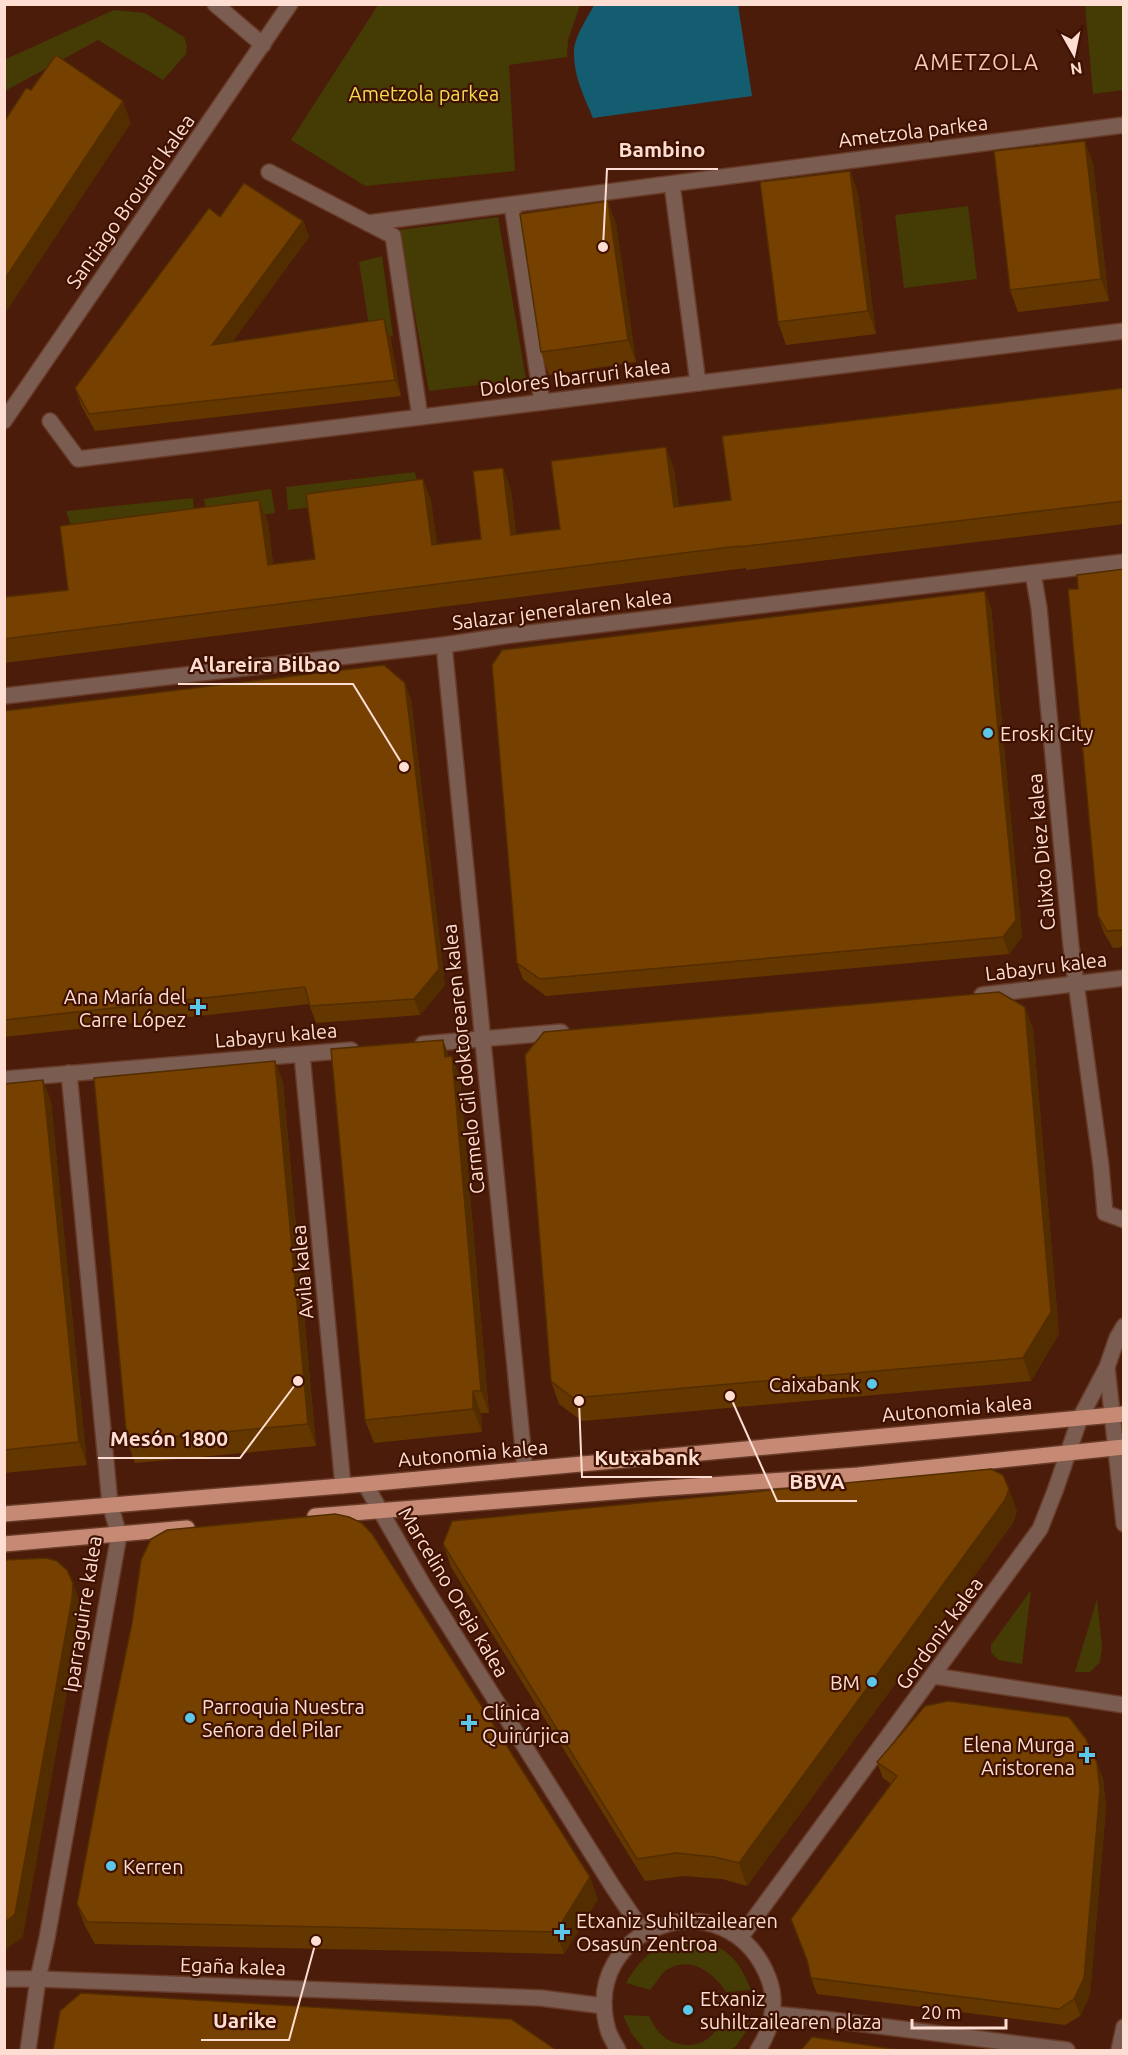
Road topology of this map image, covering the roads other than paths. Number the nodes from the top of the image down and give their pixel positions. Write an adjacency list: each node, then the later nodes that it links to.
1 (215, 4): 3 (street)
2 (291, 4): 3 (street, Santiago Brouard kalea)
3 (264, 45): 13 (street, Santiago Brouard kalea)
4 (1124, 125): 6 (street, Ametzola parkea)
5 (269, 172): 8 (street)
6 (672, 184): 7 (street, Ametzola parkea); 10 (street)
7 (512, 205): 8 (street, Ametzola parkea); 11 (street)
8 (368, 224): 12 (street)
9 (1124, 331): 10 (street, Dolores Ibarruri kalea)
10 (698, 383): 11 (street, Dolores Ibarruri kalea)
11 (542, 402): 12 (street, Dolores Ibarruri kalea)
12 (420, 417): 14 (street, Dolores Ibarruri kalea)
13 (4, 421)
14 (50, 422)
15 (1124, 562): 16 (street, Salazar jeneralaren kalea)
16 (1033, 573): 17 (street, Salazar jeneralaren kalea); 20 (street, Calixto Diez kalea)
17 (444, 645): 18 (street, Salazar jeneralaren kalea); 23 (street, Carmelo Gil doktorearen kalea)
18 (4, 696)
19 (1124, 978): 20 (street, Labayru kalea)
20 (1076, 984): 21 (street, Labayru kalea); 29 (street, Calixto Diez kalea)
21 (968, 996)
22 (579, 1031): 23 (street)
23 (482, 1038): 24 (street); 36 (street, Carmelo Gil doktorearen kalea)
24 (406, 1045)
25 (371, 1048): 26 (street, Labayru kalea)
26 (302, 1055): 27 (street, Labayru kalea); 38 (street, Avila kalea)
27 (69, 1073): 28 (street, Labayru kalea); 39 (street, Iparraguirre kalea)
28 (4, 1078)
29 (1124, 1220)
30 (1124, 1326): 31 (street, Gordoniz kalea)
31 (1107, 1367): 32 (street); 33 (street, Gordoniz kalea)
32 (1118, 1414): 33 (main road, Autonomia kalea); 34 (street)
33 (1080, 1418): 35 (street, Gordoniz kalea); 36 (main road, Autonomia kalea)
34 (1120, 1447): 35 (main road); 43 (street)
35 (1068, 1454): 40 (main road); 47 (street, Gordoniz kalea)
36 (525, 1469): 37 (main road, Autonomia kalea)
37 (365, 1484): 38 (main road, Autonomia kalea); 40 (street, Marcelino Oreja kalea)
38 (343, 1486): 39 (main road, Autonomia kalea)
39 (110, 1504): 41 (main road, Autonomia kalea); 45 (street, Iparraguirre kalea)
40 (380, 1510): 42 (main road); 49 (street, Marcelino Oreja kalea)
41 (4, 1514)
42 (300, 1517)
43 (1124, 1524)
44 (198, 1527): 45 (main road)
45 (119, 1535): 46 (main road); 52 (street, Iparraguirre kalea)
46 (4, 1544)
47 (934, 1676): 48 (street); 50 (street, Gordoniz kalea)
48 (1124, 1706)
49 (644, 1933): 50 (street); 53 (street)
50 (740, 1938): 54 (street)
51 (4, 1979): 52 (street, Egaña kalea)
52 (38, 1979): 53 (street, Egaña kalea); 56 (street, Iparraguirre kalea)
53 (604, 2006): 57 (street)
54 (772, 2014): 58 (street); 59 (street)
55 (1124, 2027): 60 (street)
56 (28, 2050)
57 (618, 2050)
58 (758, 2050)
59 (1067, 2050)
60 (1119, 2050)

